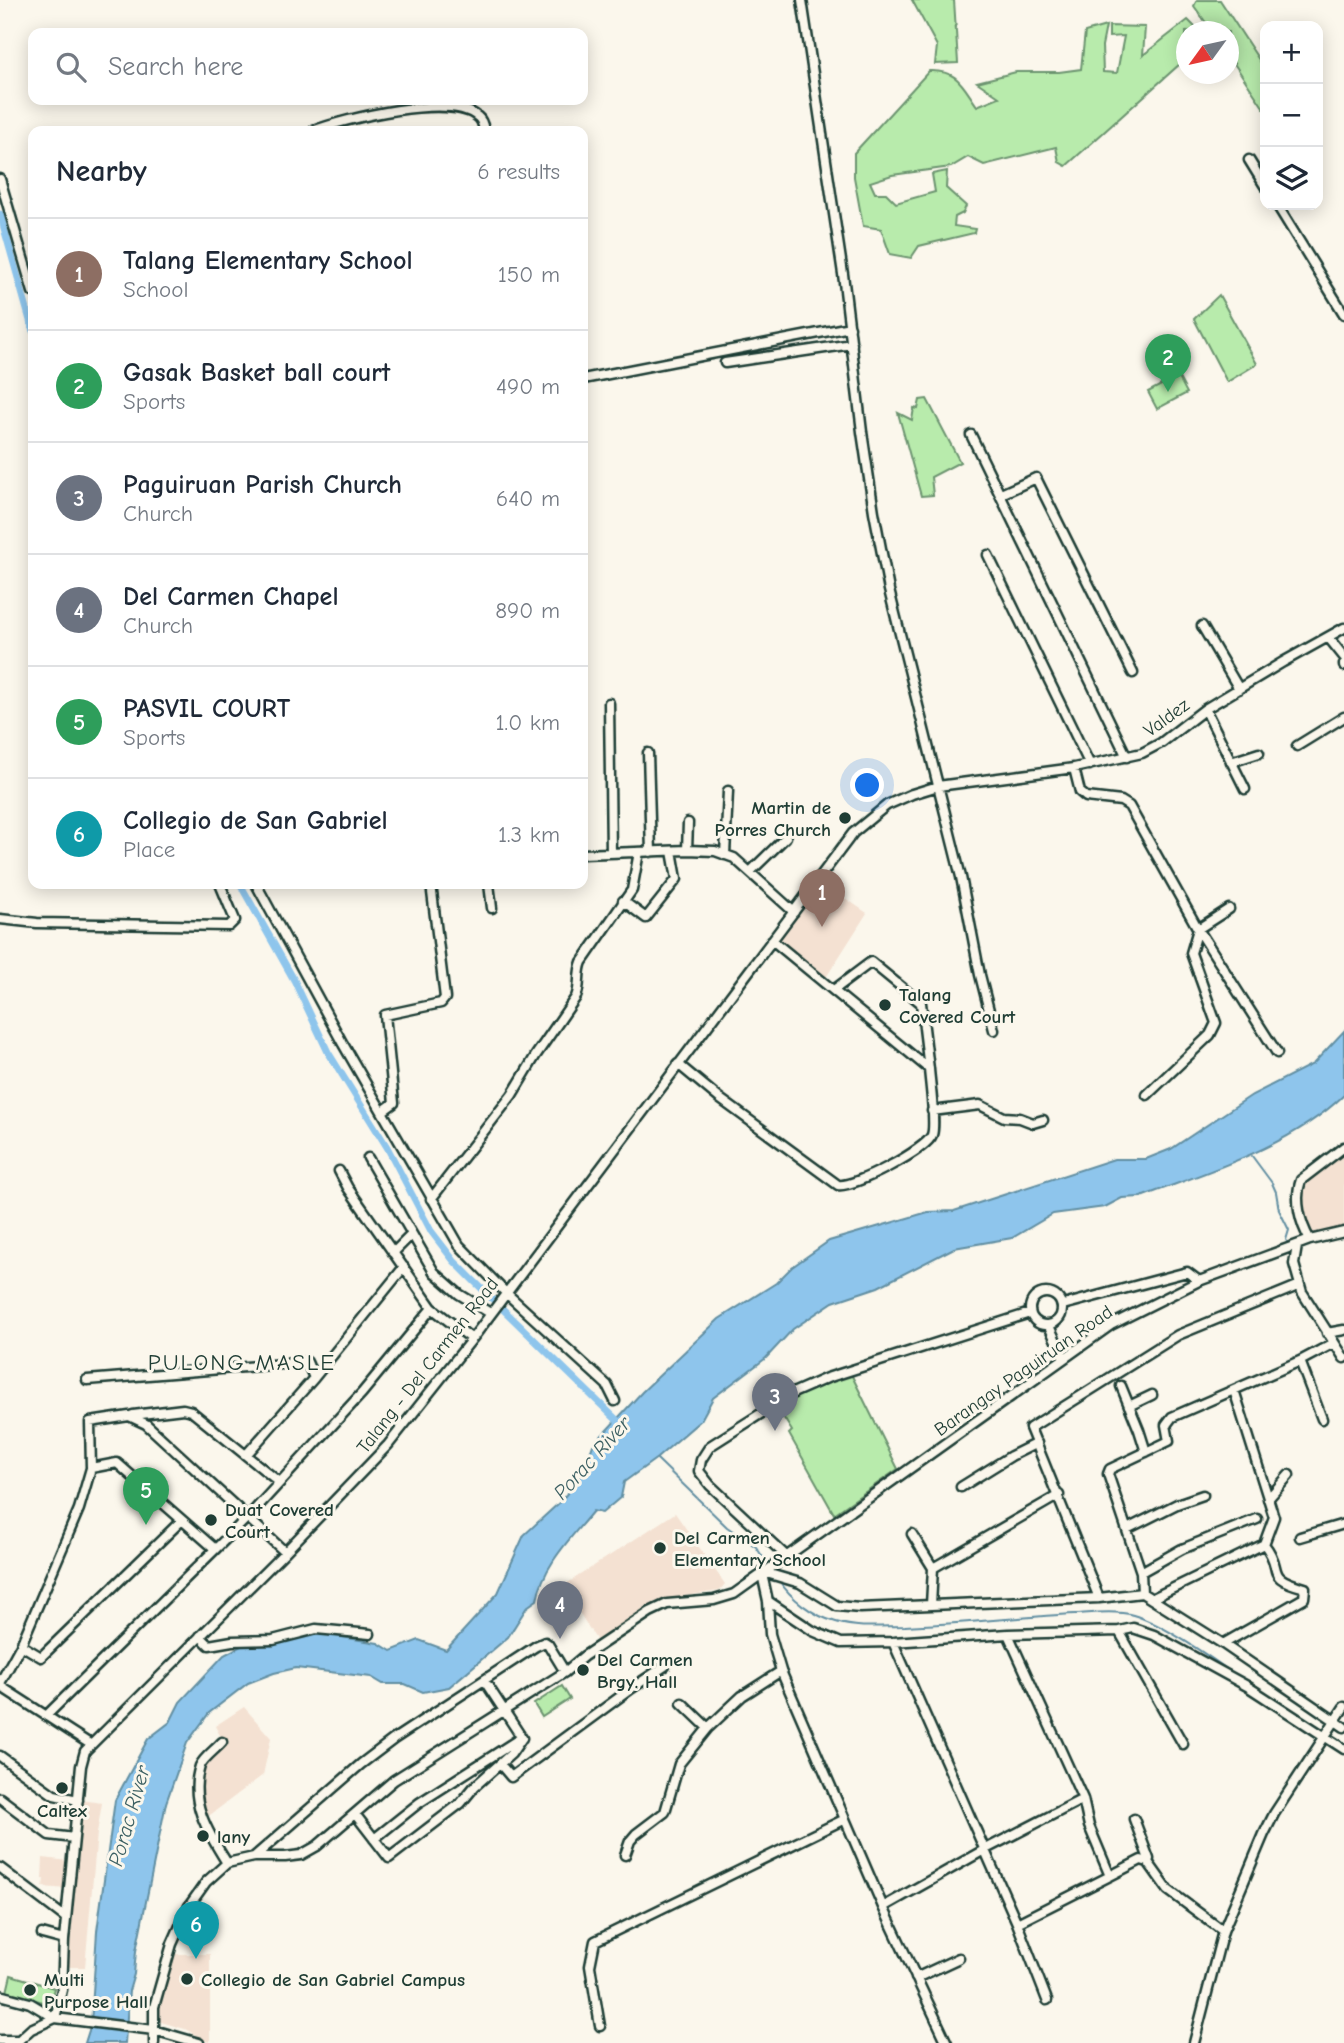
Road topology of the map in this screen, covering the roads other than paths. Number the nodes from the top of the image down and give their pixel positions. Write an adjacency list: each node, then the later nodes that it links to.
1 (802, 0): 10 (street)
2 (330, 126): 3 (street)
3 (483, 126)
4 (1249, 160): 5 (street)
5 (1260, 178)
6 (0, 179): 8 (street)
7 (1280, 210): 9 (street)
8 (28, 272)
9 (1344, 314)
10 (850, 327): 11 (street); 13 (street)
11 (852, 344): 12 (street); 34 (street)
12 (725, 363)
13 (588, 378)
14 (971, 435): 15 (street)
15 (1001, 494): 21 (street); 29 (street)
16 (988, 555): 31 (street)
17 (1202, 626): 22 (street)
18 (1344, 628): 19 (street, Valdez)
19 (1328, 636): 20 (street); 22 (street, Valdez)
20 (1344, 657)
21 (1133, 673)
22 (1239, 689): 24 (street, Valdez)
23 (609, 703): 43 (street)
24 (1205, 709): 29 (street, Valdez); 30 (street)
25 (1344, 718): 26 (street)
26 (1297, 746)
27 (648, 753): 42 (street)
28 (1259, 753): 30 (street)
29 (1127, 757): 31 (street, Valdez)
30 (1231, 762): 35 (street)
31 (1090, 765): 32 (street, Valdez)
32 (1074, 768): 33 (street, Valdez); 56 (street)
33 (988, 778): 34 (street, Talang - Del Carmen Road)
34 (938, 786): 54 (street, Talang - Del Carmen Road); 59 (street)
35 (1245, 789)
36 (728, 791): 45 (street)
37 (688, 823): 39 (street)
38 (786, 837): 46 (street)
39 (687, 850): 40 (street); 45 (street)
40 (672, 851): 42 (street); 51 (street)
41 (639, 852): 42 (street); 43 (street); 51 (street)
42 (651, 852)
43 (611, 853): 44 (street)
44 (588, 854)
45 (726, 855): 46 (street)
46 (750, 872): 54 (street)
47 (222, 889): 55 (street)
48 (259, 889): 64 (street)
49 (431, 889): 64 (street)
50 (490, 889): 52 (street)
51 (624, 901): 70 (street)
52 (492, 908)
53 (1229, 909): 56 (street)
54 (794, 912): 57 (street, Talang - Del Carmen Road)
55 (0, 919)
56 (1198, 929): 60 (street); 63 (street)
57 (772, 940): 58 (street); 61 (street, Talang - Del Carmen Road)
58 (835, 989): 62 (street); 62 (street)
59 (994, 1030)
60 (1276, 1053)
61 (678, 1064): 65 (street); 79 (street, Talang - Del Carmen Road)
62 (929, 1069): 65 (street)
63 (1147, 1095)
64 (383, 1111): 70 (street)
65 (932, 1111): 66 (street)
66 (1043, 1120)
67 (1344, 1147): 73 (street)
68 (369, 1157): 72 (street)
69 (339, 1171): 75 (street)
70 (431, 1199): 79 (street)
71 (1344, 1232): 73 (street, Barangay Paguiruan Road)
72 (411, 1235): 75 (street); 82 (street)
73 (1310, 1240): 74 (street, Barangay Paguiruan Road)
74 (1297, 1246): 77 (street, Barangay Paguiruan Road); 78 (street)
75 (393, 1253): 76 (street)
76 (404, 1267): 81 (street); 92 (street)
77 (1199, 1281): 80 (street); 89 (street, Barangay Paguiruan Road)
78 (1300, 1285): 86 (street); 101 (street)
79 (504, 1294): 82 (street, Talang - Del Carmen Road); 97 (street)
80 (1063, 1305): 83 (street); 84 (street)
81 (432, 1308): 87 (street); 106 (street)
82 (492, 1310): 87 (street, Talang - Del Carmen Road)
83 (1030, 1313): 84 (street); 121 (street)
84 (1049, 1326): 89 (street)
85 (1344, 1330): 86 (street)
86 (1327, 1333): 88 (street)
87 (472, 1339): 120 (street, Talang - Del Carmen Road)
88 (1334, 1343): 90 (street); 91 (street)
89 (1064, 1358): 121 (street, Barangay Paguiruan Road)
90 (1344, 1358)
91 (1300, 1361): 95 (street); 100 (street)
92 (314, 1378): 93 (street); 103 (street)
93 (87, 1380)
94 (1121, 1386): 98 (street)
95 (1234, 1390): 102 (street); 110 (street)
96 (1152, 1395): 98 (street)
97 (615, 1401)
98 (1129, 1406): 102 (street)
99 (129, 1416): 103 (street); 104 (street); 111 (street)
100 (1322, 1419)
101 (1037, 1443): 107 (street); 108 (street)
102 (1146, 1452): 115 (street)
103 (246, 1455): 106 (street)
104 (91, 1468): 113 (street); 136 (street)
105 (1289, 1475): 110 (street)
106 (279, 1482): 111 (street)
107 (961, 1488)
108 (1059, 1495): 122 (street); 126 (street)
109 (1203, 1495): 115 (street)
110 (1268, 1499): 118 (street)
111 (249, 1516): 119 (street); 120 (street)
112 (1257, 1519): 123 (street)
113 (181, 1520): 119 (street); 136 (street)
114 (1344, 1524): 117 (street)
115 (1126, 1529): 123 (street)
116 (912, 1534): 122 (street)
117 (1300, 1537)
118 (1264, 1544): 127 (street); 135 (street)
119 (214, 1548): 145 (street)
120 (285, 1552): 133 (street, Talang - Del Carmen Road)
121 (786, 1556): 124 (street, Barangay Paguiruan Road)
122 (933, 1568): 129 (street)
123 (1142, 1572): 125 (street)
124 (769, 1574): 128 (street); 129 (street); 139 (street, Barangay Paguiruan Road)
125 (1142, 1592): 126 (street); 127 (street)
126 (1099, 1598): 129 (street)
127 (1153, 1598): 135 (street)
128 (768, 1601): 134 (street); 138 (street)
129 (931, 1605)
130 (1119, 1631): 132 (street); 149 (street); 153 (street)
131 (370, 1634): 133 (street)
132 (1008, 1634): 134 (street); 158 (street)
133 (200, 1636): 152 (street, Talang - Del Carmen Road)
134 (894, 1642): 165 (street)
135 (1223, 1644): 146 (street)
136 (21, 1645): 141 (street)
137 (665, 1667): 156 (street)
138 (781, 1671): 148 (street); 161 (street)
139 (565, 1672): 140 (street); 144 (street, Barangay Paguiruan Road)
140 (484, 1680): 144 (street); 167 (street)
141 (0, 1684): 145 (street)
142 (682, 1703): 148 (street)
143 (1344, 1707): 146 (street)
144 (505, 1710): 150 (street); 160 (street, Barangay Paguiruan Road)
145 (47, 1715): 152 (street)
146 (1334, 1723): 147 (street); 149 (street)
147 (1344, 1727)
148 (708, 1728): 166 (street)
149 (1324, 1737): 154 (street); 175 (street)
150 (522, 1738): 156 (street); 164 (street)
151 (222, 1742): 169 (street)
152 (90, 1744): 159 (street, Talang - Del Carmen Road)
153 (1183, 1744)
154 (1344, 1749)
155 (0, 1756): 159 (street)
156 (500, 1764): 164 (street)
157 (0, 1798): 163 (street)
158 (1083, 1799): 165 (street); 171 (street)
159 (78, 1800): 163 (street, Talang - Del Carmen Road)
160 (355, 1814): 164 (street); 167 (street, Barangay Paguiruan Road)
161 (845, 1819): 172 (street); 183 (street)
162 (1134, 1819): 168 (street)
163 (74, 1838): 173 (street, Talang - Del Carmen Road)
164 (374, 1839)
165 (984, 1850): 172 (street); 174 (street)
166 (625, 1855)
167 (254, 1857): 169 (street, Barangay Paguiruan Road)
168 (1148, 1862): 171 (street); 175 (street)
169 (227, 1863): 184 (street)
170 (0, 1868): 173 (street)
171 (1110, 1876): 174 (street)
172 (884, 1908): 179 (street)
173 (66, 1918): 177 (street, Talang - Del Carmen Road)
174 (1017, 1923): 181 (street)
175 (1223, 1931): 190 (street)
176 (42, 1934): 177 (street)
177 (64, 1940): 182 (street, Talang - Del Carmen Road)
178 (959, 1958): 179 (street)
179 (916, 1978): 189 (street)
180 (0, 1995): 182 (street)
181 (1046, 2000)
182 (55, 2018): 184 (street); 186 (street)
183 (600, 2026)
184 (154, 2030): 187 (street); 188 (street)
185 (0, 2040): 186 (street)
186 (19, 2042)
187 (154, 2043)
188 (199, 2043)
189 (947, 2043)
190 (1194, 2043)

